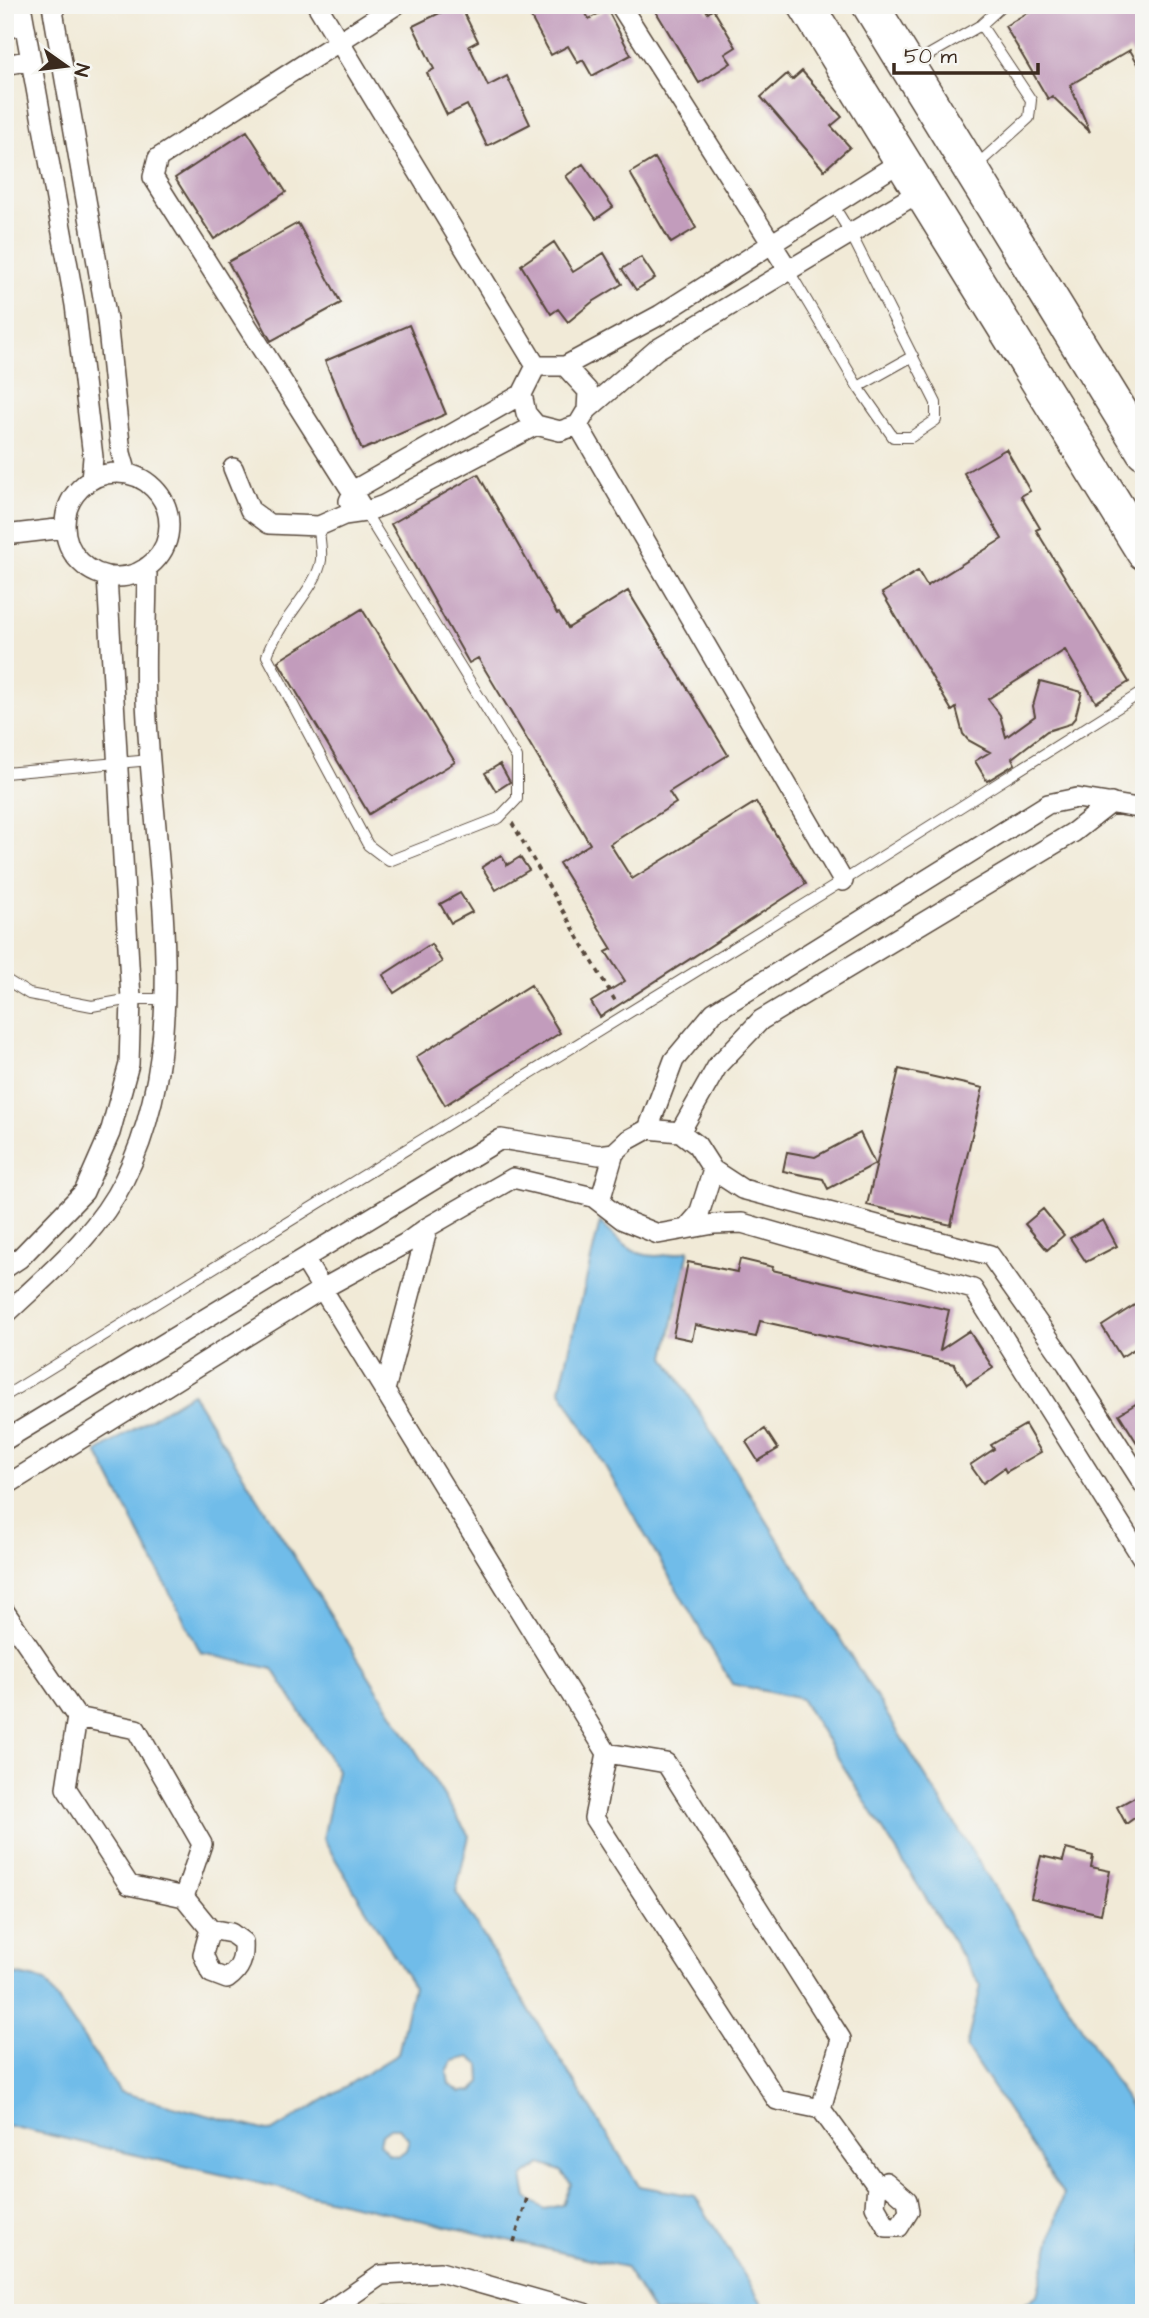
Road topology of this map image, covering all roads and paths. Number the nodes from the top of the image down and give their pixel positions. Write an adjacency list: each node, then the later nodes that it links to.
1 (317, 5): 11 (street)
2 (396, 5): 11 (street)
3 (620, 5): 20 (street)
4 (806, 5): 15 (highway)
5 (870, 5): 14 (highway)
6 (1003, 5): 9 (lane)
7 (53, 14): 8 (street); 31 (street)
8 (24, 20): 10 (street); 12 (street)
9 (981, 26): 14 (lane); 16 (lane)
10 (5, 30)
11 (340, 42): 23 (street); 33 (street)
12 (31, 60): 13 (street); 32 (street)
13 (5, 65)
14 (908, 67): 16 (highway)
15 (900, 162): 17 (highway); 18 (street)
16 (971, 170): 29 (highway)
17 (921, 191): 19 (street); 39 (highway)
18 (832, 203): 19 (lane); 20 (street)
19 (852, 234): 21 (street); 22 (lane)
20 (771, 242): 21 (street); 24 (street)
21 (789, 271): 25 (lane); 27 (street)
22 (913, 356): 25 (lane); 25 (lane)
23 (536, 366): 24 (street); 26 (street)
24 (565, 366): 27 (street)
25 (858, 387)
26 (522, 394): 28 (street); 33 (street)
27 (582, 418): 28 (street); 49 (street)
28 (536, 425): 34 (street)
29 (1144, 451)
30 (233, 468): 36 (street)
31 (127, 474): 32 (street); 40 (street)
32 (91, 480): 37 (street)
33 (354, 490): 34 (street); 35 (street)
34 (365, 512): 35 (street); 48 (lane)
35 (344, 515): 36 (street)
36 (319, 526): 48 (lane)
37 (65, 528): 38 (street); 41 (street)
38 (5, 535)
39 (1144, 552)
40 (147, 567): 41 (street); 43 (street)
41 (107, 576): 44 (street)
42 (1144, 691): 49 (lane)
43 (151, 760): 44 (lane); 52 (street)
44 (117, 764): 45 (lane); 51 (street)
45 (5, 773)
46 (1111, 803): 47 (street); 54 (street); 55 (street)
47 (1144, 809)
48 (505, 811): 53 (path)
49 (844, 881): 53 (lane)
50 (5, 979): 51 (lane)
51 (131, 999): 52 (lane); 62 (street)
52 (163, 999): 64 (street)
53 (624, 1014): 66 (lane)
54 (648, 1129): 55 (street); 56 (street)
55 (680, 1132): 57 (street)
56 (614, 1153): 58 (street); 61 (street)
57 (713, 1170): 60 (street); 68 (street)
58 (600, 1201): 59 (street); 60 (street)
59 (428, 1227): 63 (street); 65 (street)
60 (686, 1229): 70 (street)
61 (304, 1259): 63 (street); 67 (street)
62 (5, 1268)
63 (321, 1289): 65 (street); 69 (street)
64 (5, 1315)
65 (386, 1390): 74 (street)
66 (5, 1396)
67 (5, 1440)
68 (1144, 1485)
69 (5, 1486)
70 (1144, 1561)
71 (5, 1612): 72 (street)
72 (14, 1638): 73 (street)
73 (77, 1717): 75 (street); 75 (street)
74 (607, 1753): 77 (street); 77 (street)
75 (184, 1898): 76 (street)
76 (210, 1929)
77 (821, 2109): 78 (street)
78 (877, 2186)
79 (527, 2198): 80 (path)
80 (514, 2242)
81 (326, 2313): 82 (street)
82 (584, 2313)

